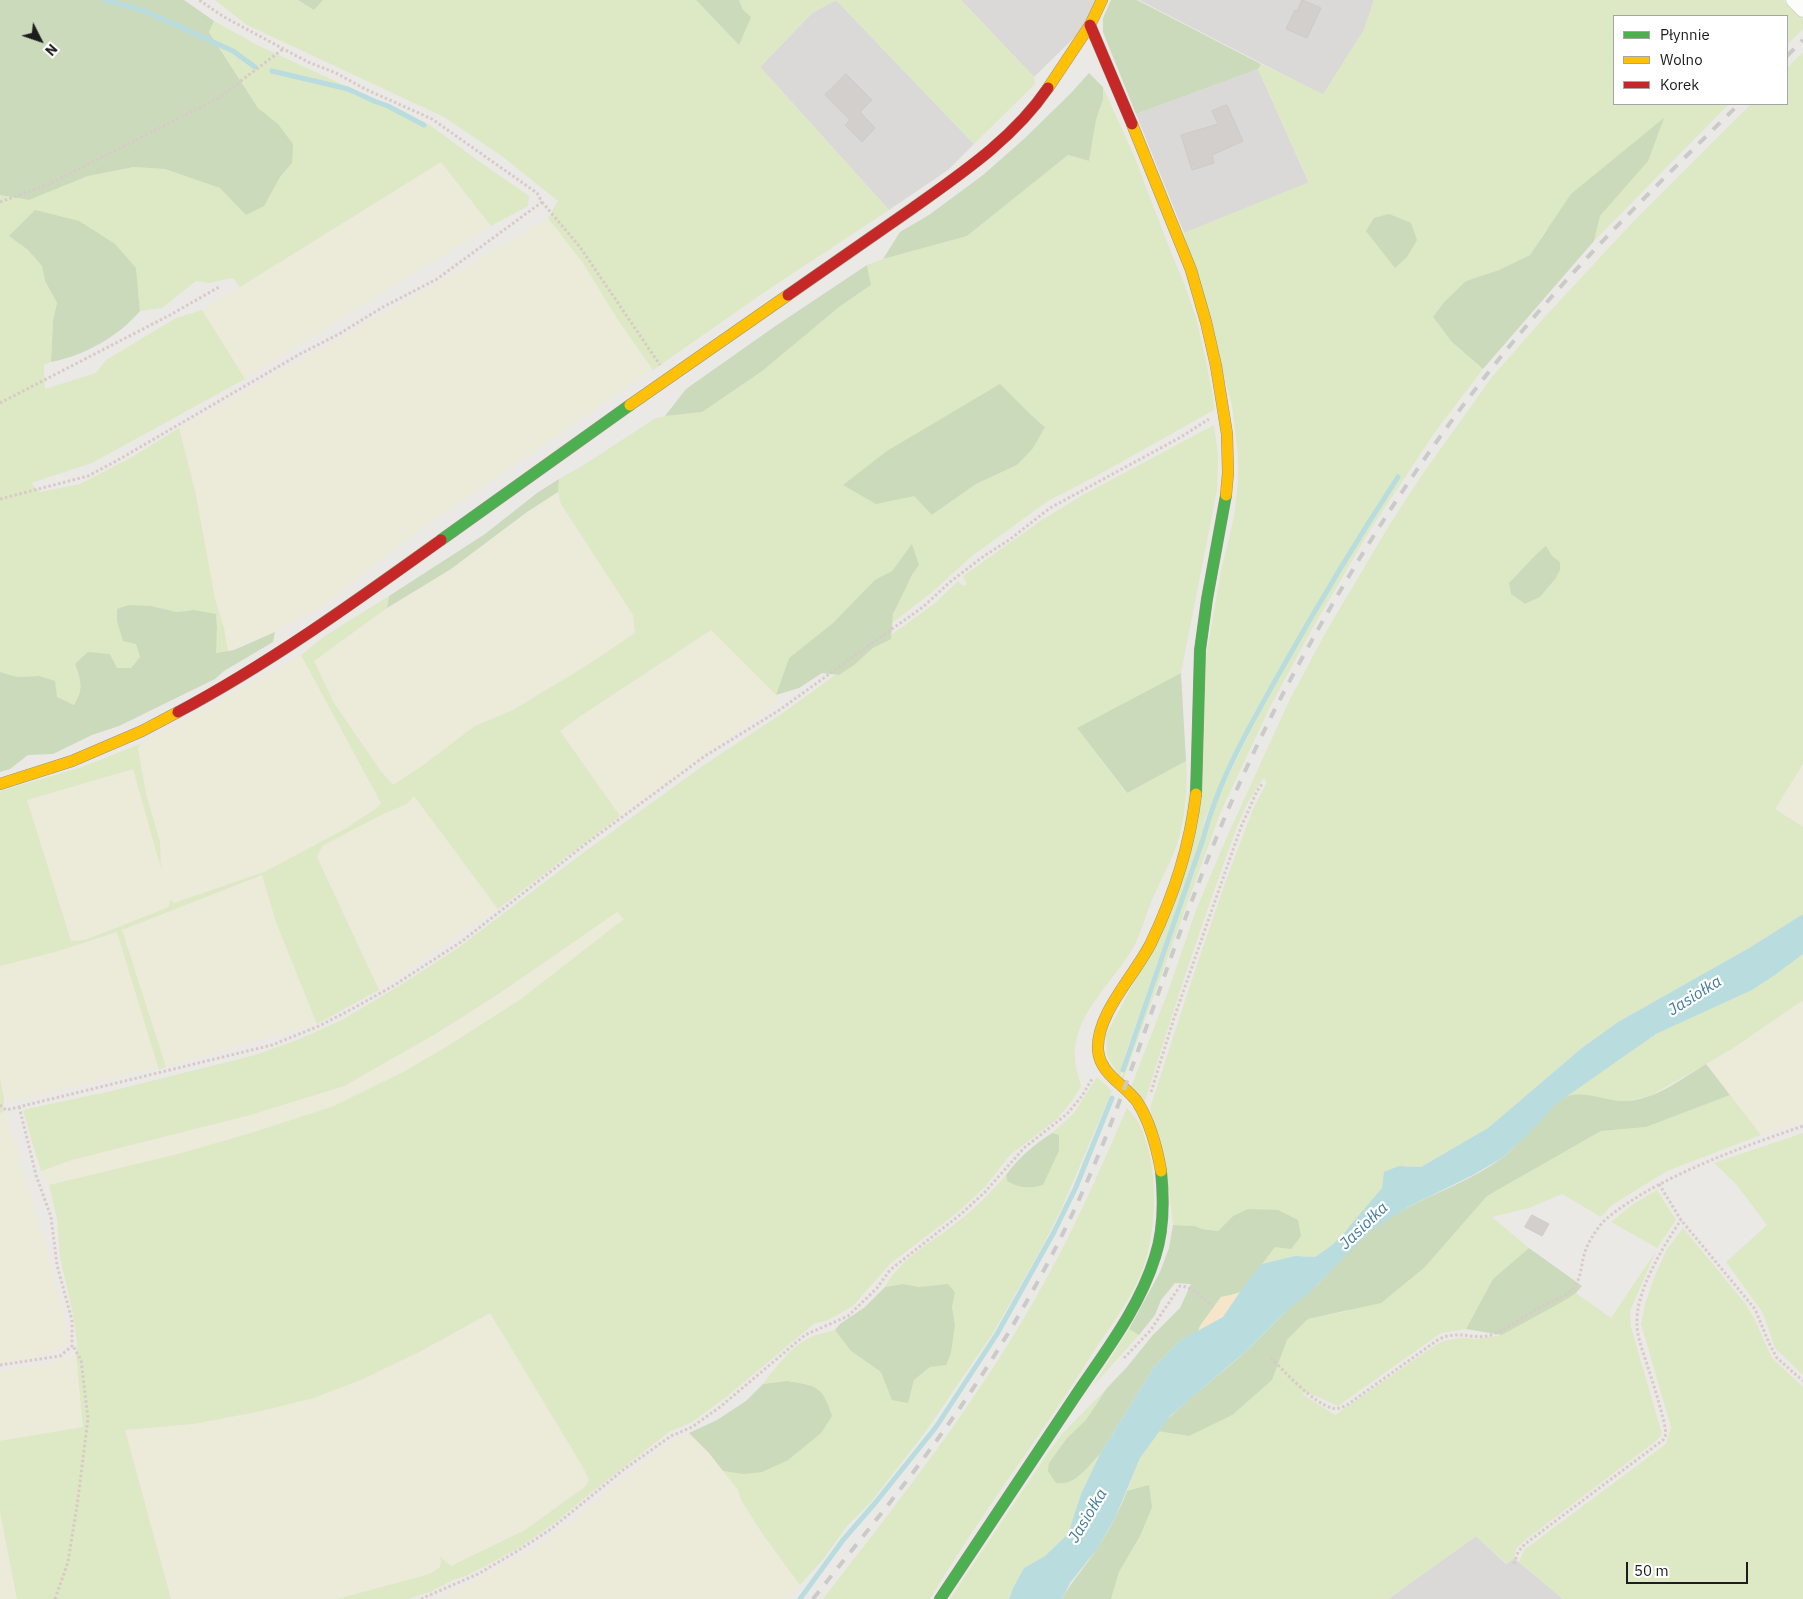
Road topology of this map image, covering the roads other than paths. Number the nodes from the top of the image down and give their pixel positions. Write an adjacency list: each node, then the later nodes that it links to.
1 (1102, 0): 4 (street)
2 (1793, 0): 3 (street)
3 (1803, 10)
4 (1090, 25): 5 (street); 6 (street)
5 (0, 784)
6 (940, 1599)

